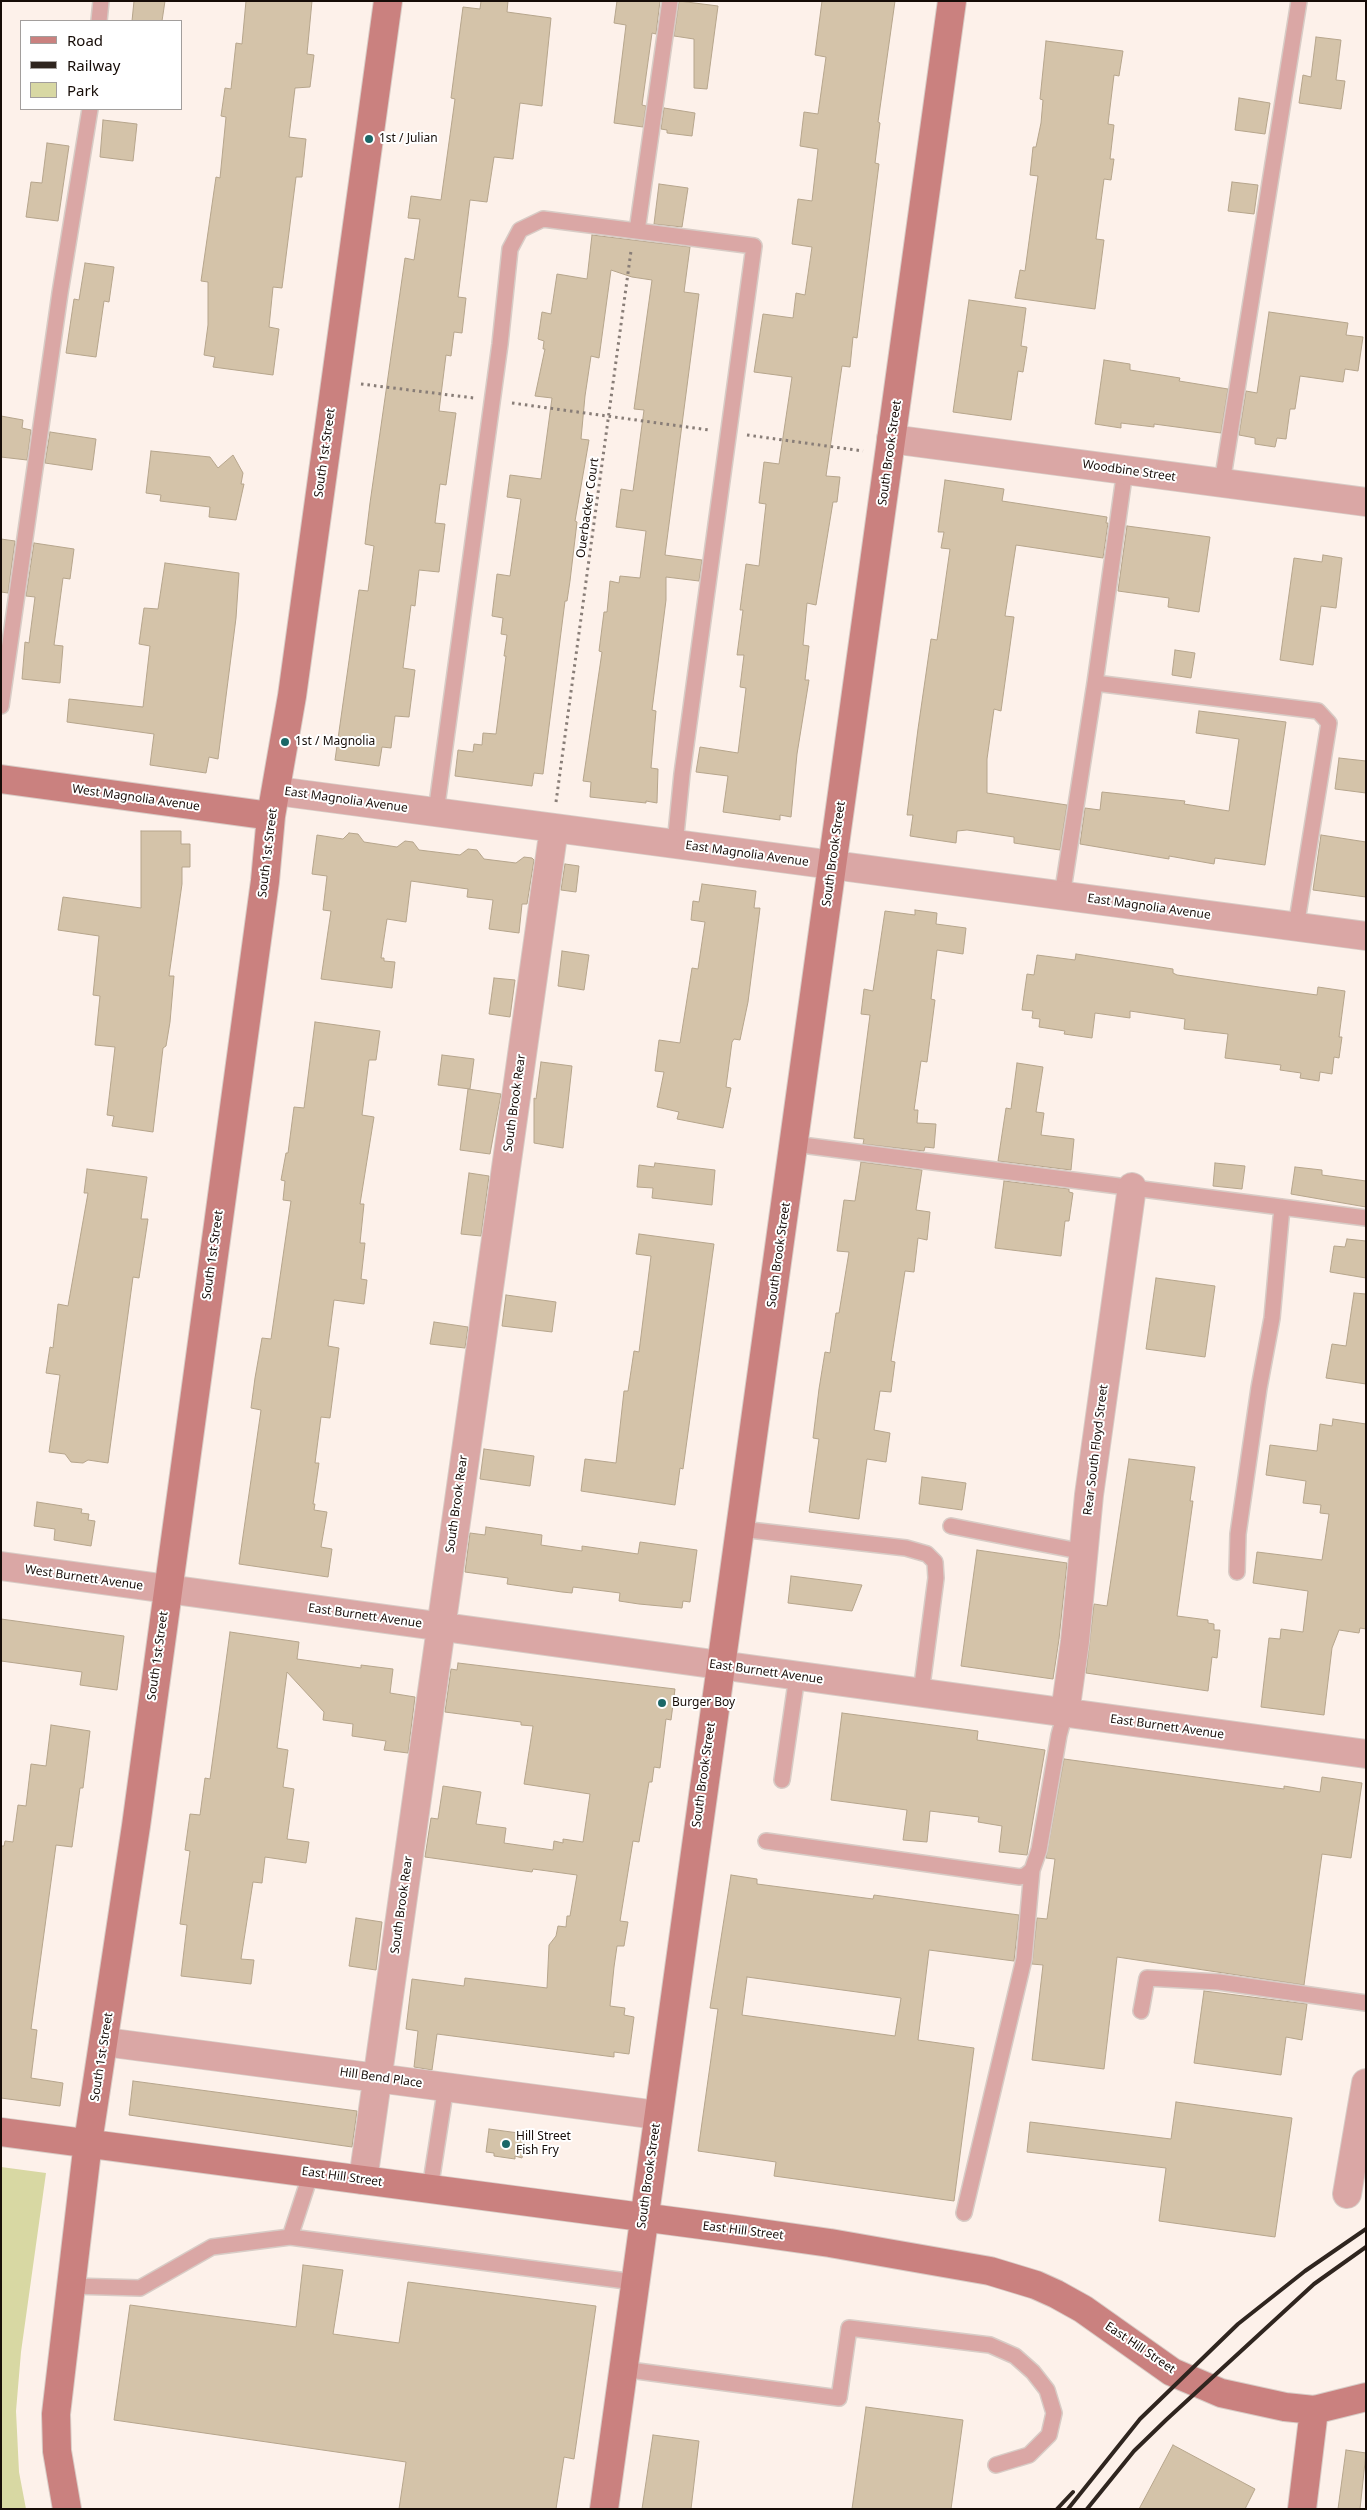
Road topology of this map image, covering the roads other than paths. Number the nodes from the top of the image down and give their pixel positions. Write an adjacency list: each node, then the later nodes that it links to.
1 (101, 1): 6 (lane)
2 (388, 1): 16 (street, South 1st Street)
3 (670, 1): 8 (lane)
4 (952, 1): 9 (street, South Brook Street)
5 (1299, 1): 11 (lane)
6 (99, 20)
7 (90, 110): 14 (lane)
8 (635, 231): 17 (lane); 19 (lane)
9 (892, 439): 10 (street, Woodbine Street); 20 (street, South Brook Street)
10 (1125, 470): 11 (street, Woodbine Street); 13 (lane)
11 (1222, 483): 12 (street, Woodbine Street)
12 (1366, 502)
13 (1094, 683): 21 (lane); 22 (lane)
14 (1, 706)
15 (1, 780): 16 (street, West Magnolia Avenue)
16 (274, 803): 17 (street, East Magnolia Avenue); 33 (street, South 1st Street)
17 (436, 812): 18 (street, East Magnolia Avenue)
18 (554, 828): 19 (street, East Magnolia Avenue); 34 (street, South Brook Rear)
19 (675, 844): 20 (street, East Magnolia Avenue)
20 (833, 865): 21 (street, East Magnolia Avenue); 24 (street, South Brook Street)
21 (1062, 896): 22 (street, East Magnolia Avenue)
22 (1296, 927): 23 (street, East Magnolia Avenue)
23 (1366, 936)
24 (794, 1144): 25 (lane); 29 (street, South Brook Street)
25 (1132, 1187): 26 (lane); 30 (street, Rear South Floyd Street)
26 (1282, 1207): 27 (lane); 32 (lane)
27 (1366, 1218)
28 (951, 1526): 30 (lane)
29 (741, 1529): 35 (street, South Brook Street); 37 (lane)
30 (1084, 1552): 38 (street, Rear South Floyd Street)
31 (1, 1566): 33 (street, West Burnett Avenue)
32 (1237, 1572)
33 (167, 1589): 34 (street, East Burnett Avenue); 45 (street, South 1st Street)
34 (440, 1627): 35 (street, East Burnett Avenue); 46 (street, South Brook Rear)
35 (719, 1665): 36 (street, East Burnett Avenue); 49 (street, South Brook Street)
36 (797, 1676): 37 (street, East Burnett Avenue); 40 (lane)
37 (921, 1693): 38 (street, East Burnett Avenue)
38 (1065, 1713): 39 (street, East Burnett Avenue); 42 (lane)
39 (1366, 1754)
40 (782, 1780)
41 (766, 1841): 42 (lane)
42 (1032, 1870): 56 (lane)
43 (1366, 2003): 44 (lane)
44 (1141, 2011)
45 (105, 2042): 46 (street, Hill Bend Place); 51 (street, South 1st Street)
46 (378, 2077): 48 (street, Hill Bend Place); 53 (street, South Brook Rear)
47 (1366, 2083): 55 (street)
48 (446, 2086): 49 (street, Hill Bend Place); 54 (lane)
49 (657, 2116): 57 (street, South Brook Street)
50 (1, 2132): 51 (street, East Hill Street)
51 (88, 2142): 52 (street, East Hill Street); 60 (street, South 1st Street)
52 (311, 2173): 53 (street, East Hill Street); 58 (lane)
53 (363, 2180): 54 (street, East Hill Street)
54 (430, 2189): 57 (street, East Hill Street)
55 (1347, 2194)
56 (964, 2213)
57 (643, 2219): 59 (street, South Brook Street); 63 (street, East Hill Street)
58 (290, 2237): 59 (lane); 60 (lane)
59 (634, 2282): 61 (street, South Brook Street)
60 (72, 2286): 65 (street, South 1st Street)
61 (622, 2370): 64 (lane); 66 (street, South Brook Street)
62 (1366, 2397): 63 (street, East Hill Street)
63 (1314, 2410): 67 (street)
64 (996, 2464)
65 (67, 2509)
66 (604, 2509)
67 (1302, 2509)

